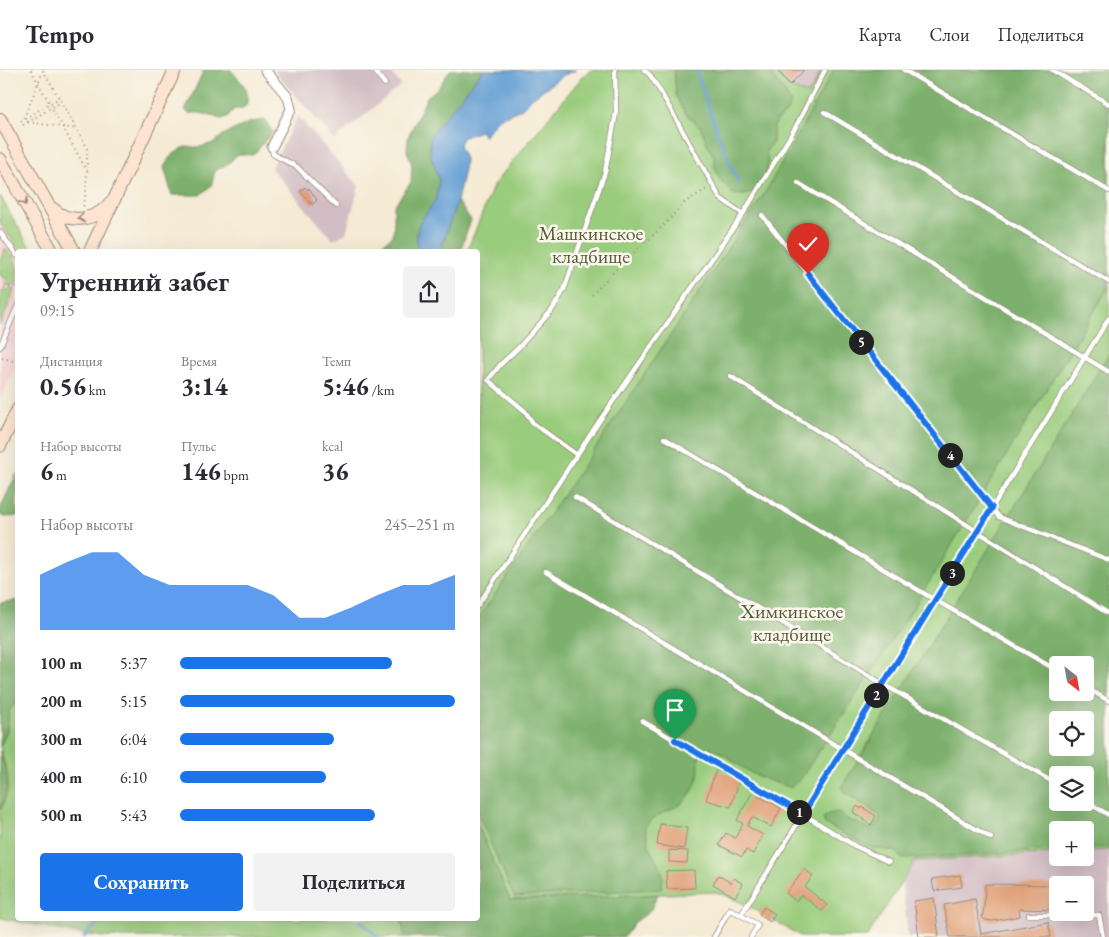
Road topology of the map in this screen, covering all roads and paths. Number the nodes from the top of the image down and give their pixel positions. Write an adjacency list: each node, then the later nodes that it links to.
1 (31, 70): 11 (path)
2 (43, 70): 11 (path); 13 (path)
3 (175, 70): 32 (main road)
4 (266, 70): 26 (street)
5 (374, 70): 12 (lane)
6 (615, 70): 58 (lane)
7 (644, 70): 30 (lane)
8 (825, 70): 36 (lane)
9 (904, 70): 31 (lane)
10 (1052, 70): 16 (lane)
11 (38, 83): 15 (path); 19 (path)
12 (385, 84)
13 (59, 98): 14 (path); 15 (path)
14 (61, 102): 17 (path); 25 (path)
15 (50, 103): 17 (path); 19 (path)
16 (1109, 104)
17 (52, 108): 22 (path); 24 (path)
18 (824, 112): 43 (lane)
19 (24, 118): 21 (path)
20 (0, 120): 33 (main road)
21 (21, 121)
22 (28, 122): 23 (path); 24 (path)
23 (23, 125)
24 (63, 127): 25 (path); 28 (path)
25 (77, 129): 28 (path)
26 (272, 147): 35 (lane)
27 (0, 159): 39 (main road, one-way to 39)
28 (87, 171): 34 (path)
29 (798, 183): 50 (lane)
30 (713, 185): 36 (lane); 46 (path)
31 (1109, 191)
32 (115, 199): 33 (main road, one-way to 33); 41 (main road)
33 (47, 203): 40 (main road)
34 (83, 206)
35 (336, 206)
36 (743, 214): 58 (lane)
37 (762, 215): 60 (lane)
38 (0, 232): 42 (lane)
39 (51, 249)
40 (73, 249)
41 (94, 249)
42 (15, 253)
43 (1109, 282)
44 (15, 286): 45 (path)
45 (4, 288)
46 (592, 296)
47 (15, 311): 49 (lane)
48 (1109, 318): 50 (lane)
49 (0, 347)
50 (1085, 357): 53 (lane); 60 (lane)
51 (2, 358): 52 (path)
52 (15, 361)
53 (1109, 372)
54 (730, 376): 61 (lane)
55 (15, 414): 57 (main road)
56 (664, 438): 64 (lane)
57 (0, 446)
58 (577, 455): 65 (lane)
59 (575, 497): 68 (lane)
60 (992, 508): 61 (lane); 62 (lane)
61 (977, 532): 64 (lane); 66 (lane)
62 (1109, 560)
63 (546, 572): 72 (lane)
64 (935, 600): 67 (lane); 68 (lane)
65 (480, 602)
66 (1109, 614)
67 (1049, 666)
68 (883, 684): 72 (lane); 73 (lane)
69 (1094, 692): 70 (lane)
70 (1109, 701)
71 (642, 721): 75 (lane)
72 (843, 749): 75 (lane); 77 (lane)
73 (1049, 780)
74 (1094, 806): 76 (lane)
75 (803, 814): 78 (lane); 79 (lane)
76 (1109, 815)
77 (992, 838)
78 (889, 862)
79 (741, 915): 81 (lane); 82 (lane)
80 (1029, 915): 83 (lane)
81 (714, 937)
82 (751, 937)
83 (1103, 937)

